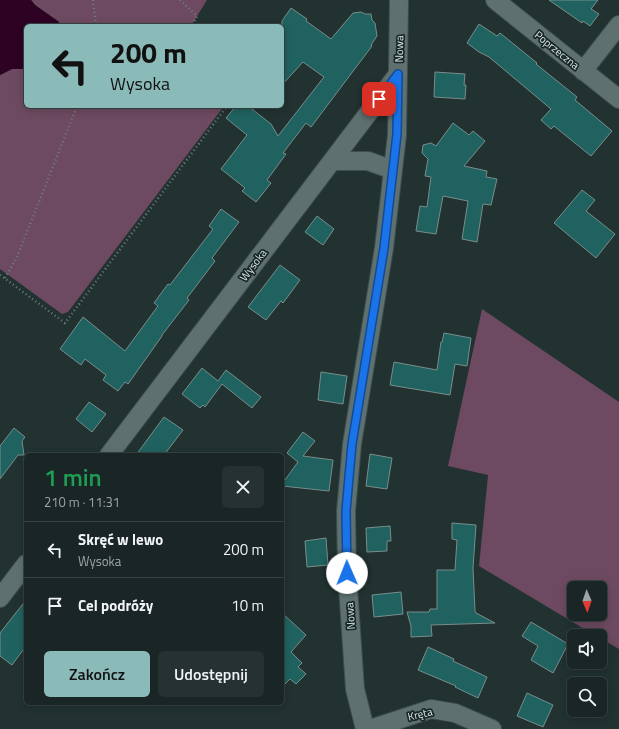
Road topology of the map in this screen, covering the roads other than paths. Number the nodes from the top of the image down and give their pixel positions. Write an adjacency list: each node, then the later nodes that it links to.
1 (399, 0): 5 (street, Nowa)
2 (495, 0): 4 (street, Poprzeczna)
3 (619, 25): 4 (street)
4 (583, 71): 6 (street, Poprzeczna)
5 (398, 74): 7 (street, Wysoka); 8 (street, Nowa)
6 (619, 99)
7 (333, 160): 8 (street); 9 (street, Wysoka)
8 (393, 170): 12 (street, Nowa)
9 (111, 453)
10 (24, 567): 11 (street)
11 (0, 598)
12 (365, 729)
13 (370, 729): 14 (street, Kręta)
14 (492, 729)

